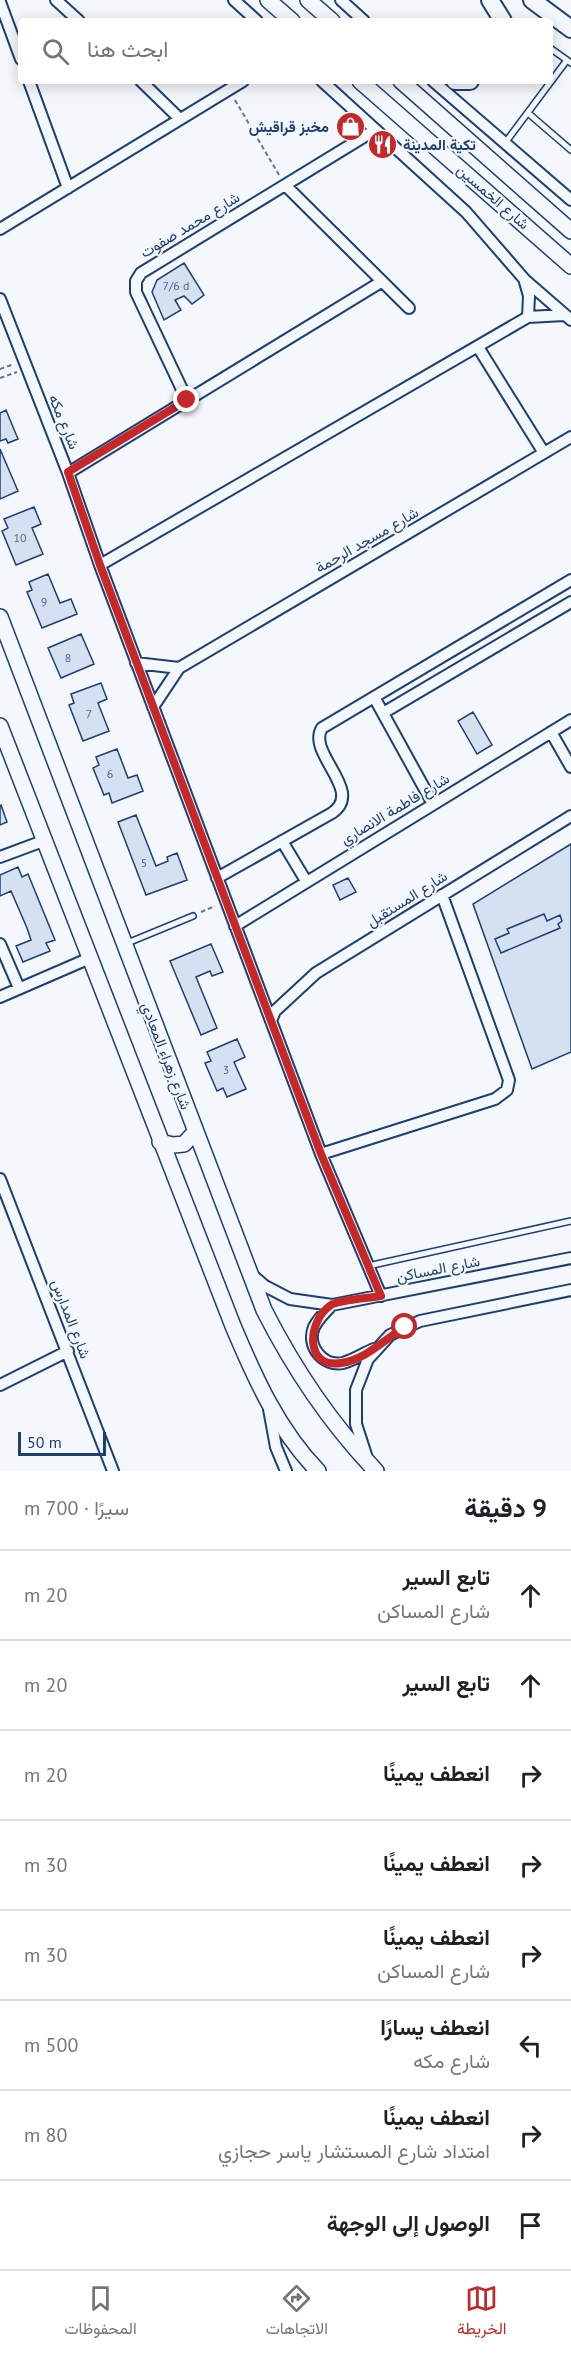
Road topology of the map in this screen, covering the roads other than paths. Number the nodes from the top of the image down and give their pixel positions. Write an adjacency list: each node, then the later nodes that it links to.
1 (56, 0): 8 (street)
2 (234, 0): 9 (street)
3 (268, 0): 10 (main road)
4 (308, 0): 11 (main road)
5 (341, 0): 12 (street)
6 (532, 0): 13 (main road)
7 (0, 2): 15 (street)
8 (76, 18)
9 (254, 18)
10 (289, 18)
11 (329, 18)
12 (361, 18)
13 (571, 29)
14 (553, 50): 16 (lane)
15 (18, 51)
16 (569, 62): 17 (lane)
17 (553, 82)
18 (30, 84): 34 (street)
19 (144, 84): 27 (street)
20 (238, 84): 27 (street)
21 (325, 84): 28 (street)
22 (363, 84): 32 (main road, شارع الخمسين)
23 (404, 84): 29 (main road, شارع الخمسين)
24 (436, 84): 30 (street)
25 (551, 84): 26 (lane)
26 (528, 113): 30 (lane); 31 (lane)
27 (180, 119): 34 (street)
28 (375, 130): 33 (street, شارع محمد صفوت); 39 (street)
29 (464, 136): 32 (main road); 37 (main road, شارع الخمسين)
30 (505, 143): 35 (street)
31 (571, 150)
32 (447, 157): 38 (main road, شارع الخمسين)
33 (285, 185): 40 (street); 46 (street, شارع محمد صفوت)
34 (68, 188): 36 (street)
35 (571, 200)
36 (0, 229)
37 (571, 231)
38 (571, 266)
39 (525, 280): 43 (street); 44 (street)
40 (381, 282): 42 (street); 46 (street)
41 (0, 299): 49 (street, شارع مكه)
42 (409, 308)
43 (528, 317): 44 (street); 45 (street)
44 (568, 318)
45 (478, 347): 48 (street); 50 (street)
46 (187, 400): 49 (street)
47 (571, 437): 48 (street, شارع مسجد الرحمة)
48 (544, 453): 55 (street, شارع مسجد الرحمة)
49 (68, 472): 50 (street, شارع مكه)
50 (100, 565): 54 (street, شارع مكه)
51 (569, 585): 56 (street)
52 (571, 602): 58 (street)
53 (0, 617): 74 (main road, شارع زهراء المعادي)
54 (136, 663): 55 (street); 57 (street, شارع مكه)
55 (178, 668): 57 (street, شارع مسجد الرحمة)
56 (374, 697): 58 (street); 66 (street)
57 (153, 707): 68 (street, شارع مكه)
58 (384, 713): 63 (street)
59 (571, 720): 61 (street, شارع فاطمة الانصاري)
60 (0, 726): 65 (main road)
61 (551, 732): 62 (street); 63 (street, شارع فاطمة الانصاري)
62 (571, 767)
63 (432, 804): 69 (street, شارع فاطمة الانصاري)
64 (571, 816): 70 (street, شارع المستقبل)
65 (43, 841): 67 (street); 75 (main road)
66 (282, 841): 68 (street); 69 (street)
67 (0, 857)
68 (217, 878): 72 (street, شارع مكه)
69 (306, 881): 72 (street, شارع فاطمة الانصاري)
70 (442, 895): 78 (street, شارع المستقبل); 81 (street)
71 (192, 916): 74 (lane)
72 (235, 926): 78 (street, شارع مكه)
73 (0, 944): 76 (street)
74 (124, 945): 79 (main road, شارع زهراء المعادي)
75 (90, 958): 76 (street); 80 (main road)
76 (19, 988): 77 (street)
77 (0, 997)
78 (271, 1021): 81 (street, شارع مكه)
79 (195, 1132): 80 (main road); 86 (main road, شارع زهراء المعادي)
80 (160, 1142): 93 (main road)
81 (321, 1154): 85 (street, شارع مكه)
82 (0, 1179): 91 (street, شارع المدارس)
83 (571, 1221): 85 (lane)
84 (571, 1258): 88 (street, شارع المساكن)
85 (368, 1266): 88 (street, شارع مكه)
86 (248, 1271): 89 (street, شارع المساكن); 94 (main road, شارع زهراء المعادي)
87 (571, 1290): 90 (street)
88 (381, 1296): 89 (street, شارع المساكن)
89 (332, 1305): 90 (street)
90 (378, 1346): 94 (street)
91 (68, 1351): 92 (street); 95 (street, شارع المدارس)
92 (0, 1385)
93 (268, 1403): 96 (street); 97 (main road)
94 (372, 1467)
95 (113, 1471)
96 (286, 1471)
97 (318, 1471)

